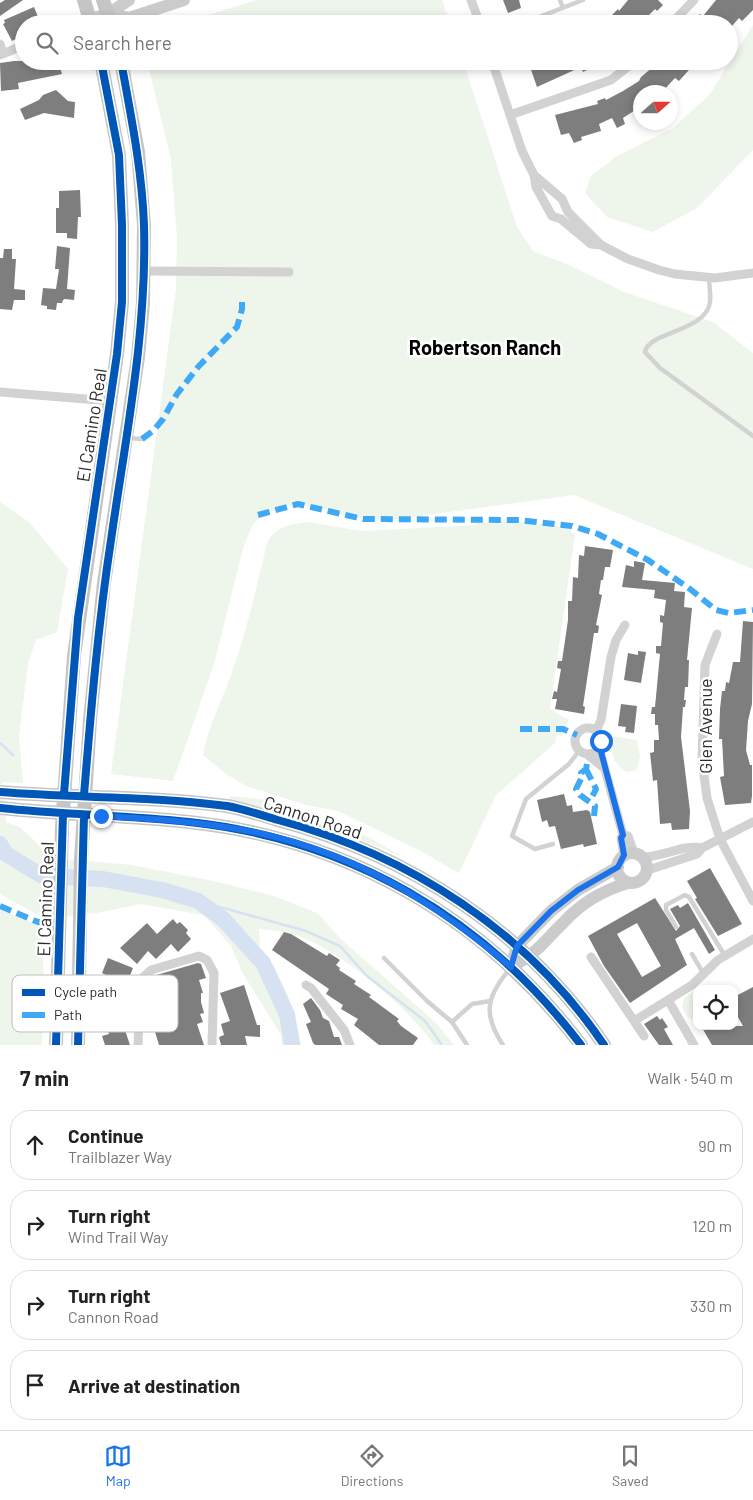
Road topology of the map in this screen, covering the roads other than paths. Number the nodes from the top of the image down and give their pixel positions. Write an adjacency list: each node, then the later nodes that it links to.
1 (84, 0): 10 (main road)
2 (103, 0): 11 (main road)
3 (130, 0): 12 (street)
4 (184, 0): 13 (street)
5 (471, 0): 14 (street)
6 (560, 0): 9 (lane)
7 (583, 0): 9 (lane)
8 (694, 0): 16 (street)
9 (563, 8): 15 (lane)
10 (85, 15)
11 (108, 15)
12 (113, 15)
13 (138, 15)
14 (477, 15)
15 (545, 15)
16 (680, 15)
17 (0, 44): 19 (street)
18 (15, 49): 19 (street)
19 (2, 54)
20 (103, 70): 32 (main road, El Camino Real)
21 (123, 70): 27 (main road, El Camino Real)
22 (495, 70): 24 (street)
23 (624, 70): 24 (street)
24 (510, 115): 25 (street)
25 (534, 175): 26 (street); 26 (street)
26 (564, 215): 30 (street)
27 (143, 271): 28 (street); 34 (main road, El Camino Real)
28 (289, 272)
29 (753, 272): 30 (street)
30 (709, 278): 33 (lane)
31 (0, 392): 32 (street)
32 (110, 401): 43 (main road, El Camino Real)
33 (753, 436)
34 (126, 438): 35 (lane); 44 (main road, El Camino Real)
35 (142, 439)
36 (626, 625): 38 (street)
37 (717, 634): 49 (street, Glen Avenue)
38 (596, 731): 39 (street); 40 (street)
39 (600, 748): 40 (street); 41 (street)
40 (584, 753): 41 (street); 50 (lane)
41 (604, 768): 52 (street)
42 (2, 792): 43 (main road, Cannon Road)
43 (64, 794): 44 (main road, Cannon Road); 46 (main road, El Camino Real)
44 (84, 795): 47 (main road, El Camino Real); 59 (main road, Cannon Road)
45 (2, 808): 46 (main road, Cannon Road)
46 (63, 814): 47 (main road, Cannon Road); 66 (main road, El Camino Real)
47 (84, 815): 65 (main road, Cannon Road); 67 (main road, El Camino Real)
48 (753, 822): 49 (street)
49 (720, 838): 51 (street); 56 (street, Glen Avenue)
50 (553, 844)
51 (702, 848): 52 (street); 54 (street)
52 (634, 855): 53 (street); 54 (street)
53 (618, 867): 55 (street); 59 (street)
54 (648, 870): 55 (street)
55 (628, 883): 62 (street)
56 (753, 900)
57 (676, 927): 61 (lane)
58 (753, 939): 61 (street)
59 (517, 946): 62 (main road, Cannon Road); 65 (street)
60 (692, 954): 69 (lane)
61 (725, 956): 69 (street)
62 (530, 957): 65 (street); 87 (main road, Cannon Road)
63 (591, 957): 73 (street)
64 (384, 958): 74 (lane)
65 (511, 967): 72 (lane); 86 (main road, Cannon Road)
66 (58, 975)
67 (79, 975)
68 (145, 975): 82 (street)
69 (704, 975): 71 (street)
70 (306, 985): 83 (street)
71 (668, 1000): 73 (street); 88 (street)
72 (490, 1001): 74 (lane); 85 (lane)
73 (634, 1021): 78 (street)
74 (452, 1022): 84 (lane)
75 (56, 1032): 79 (main road, El Camino Real)
76 (78, 1032): 80 (main road, El Camino Real)
77 (138, 1032): 81 (street)
78 (644, 1036)
79 (56, 1045)
80 (78, 1045)
81 (138, 1045)
82 (212, 1045)
83 (350, 1045)
84 (467, 1045)
85 (503, 1045)
86 (581, 1045)
87 (604, 1045)
88 (694, 1045)

